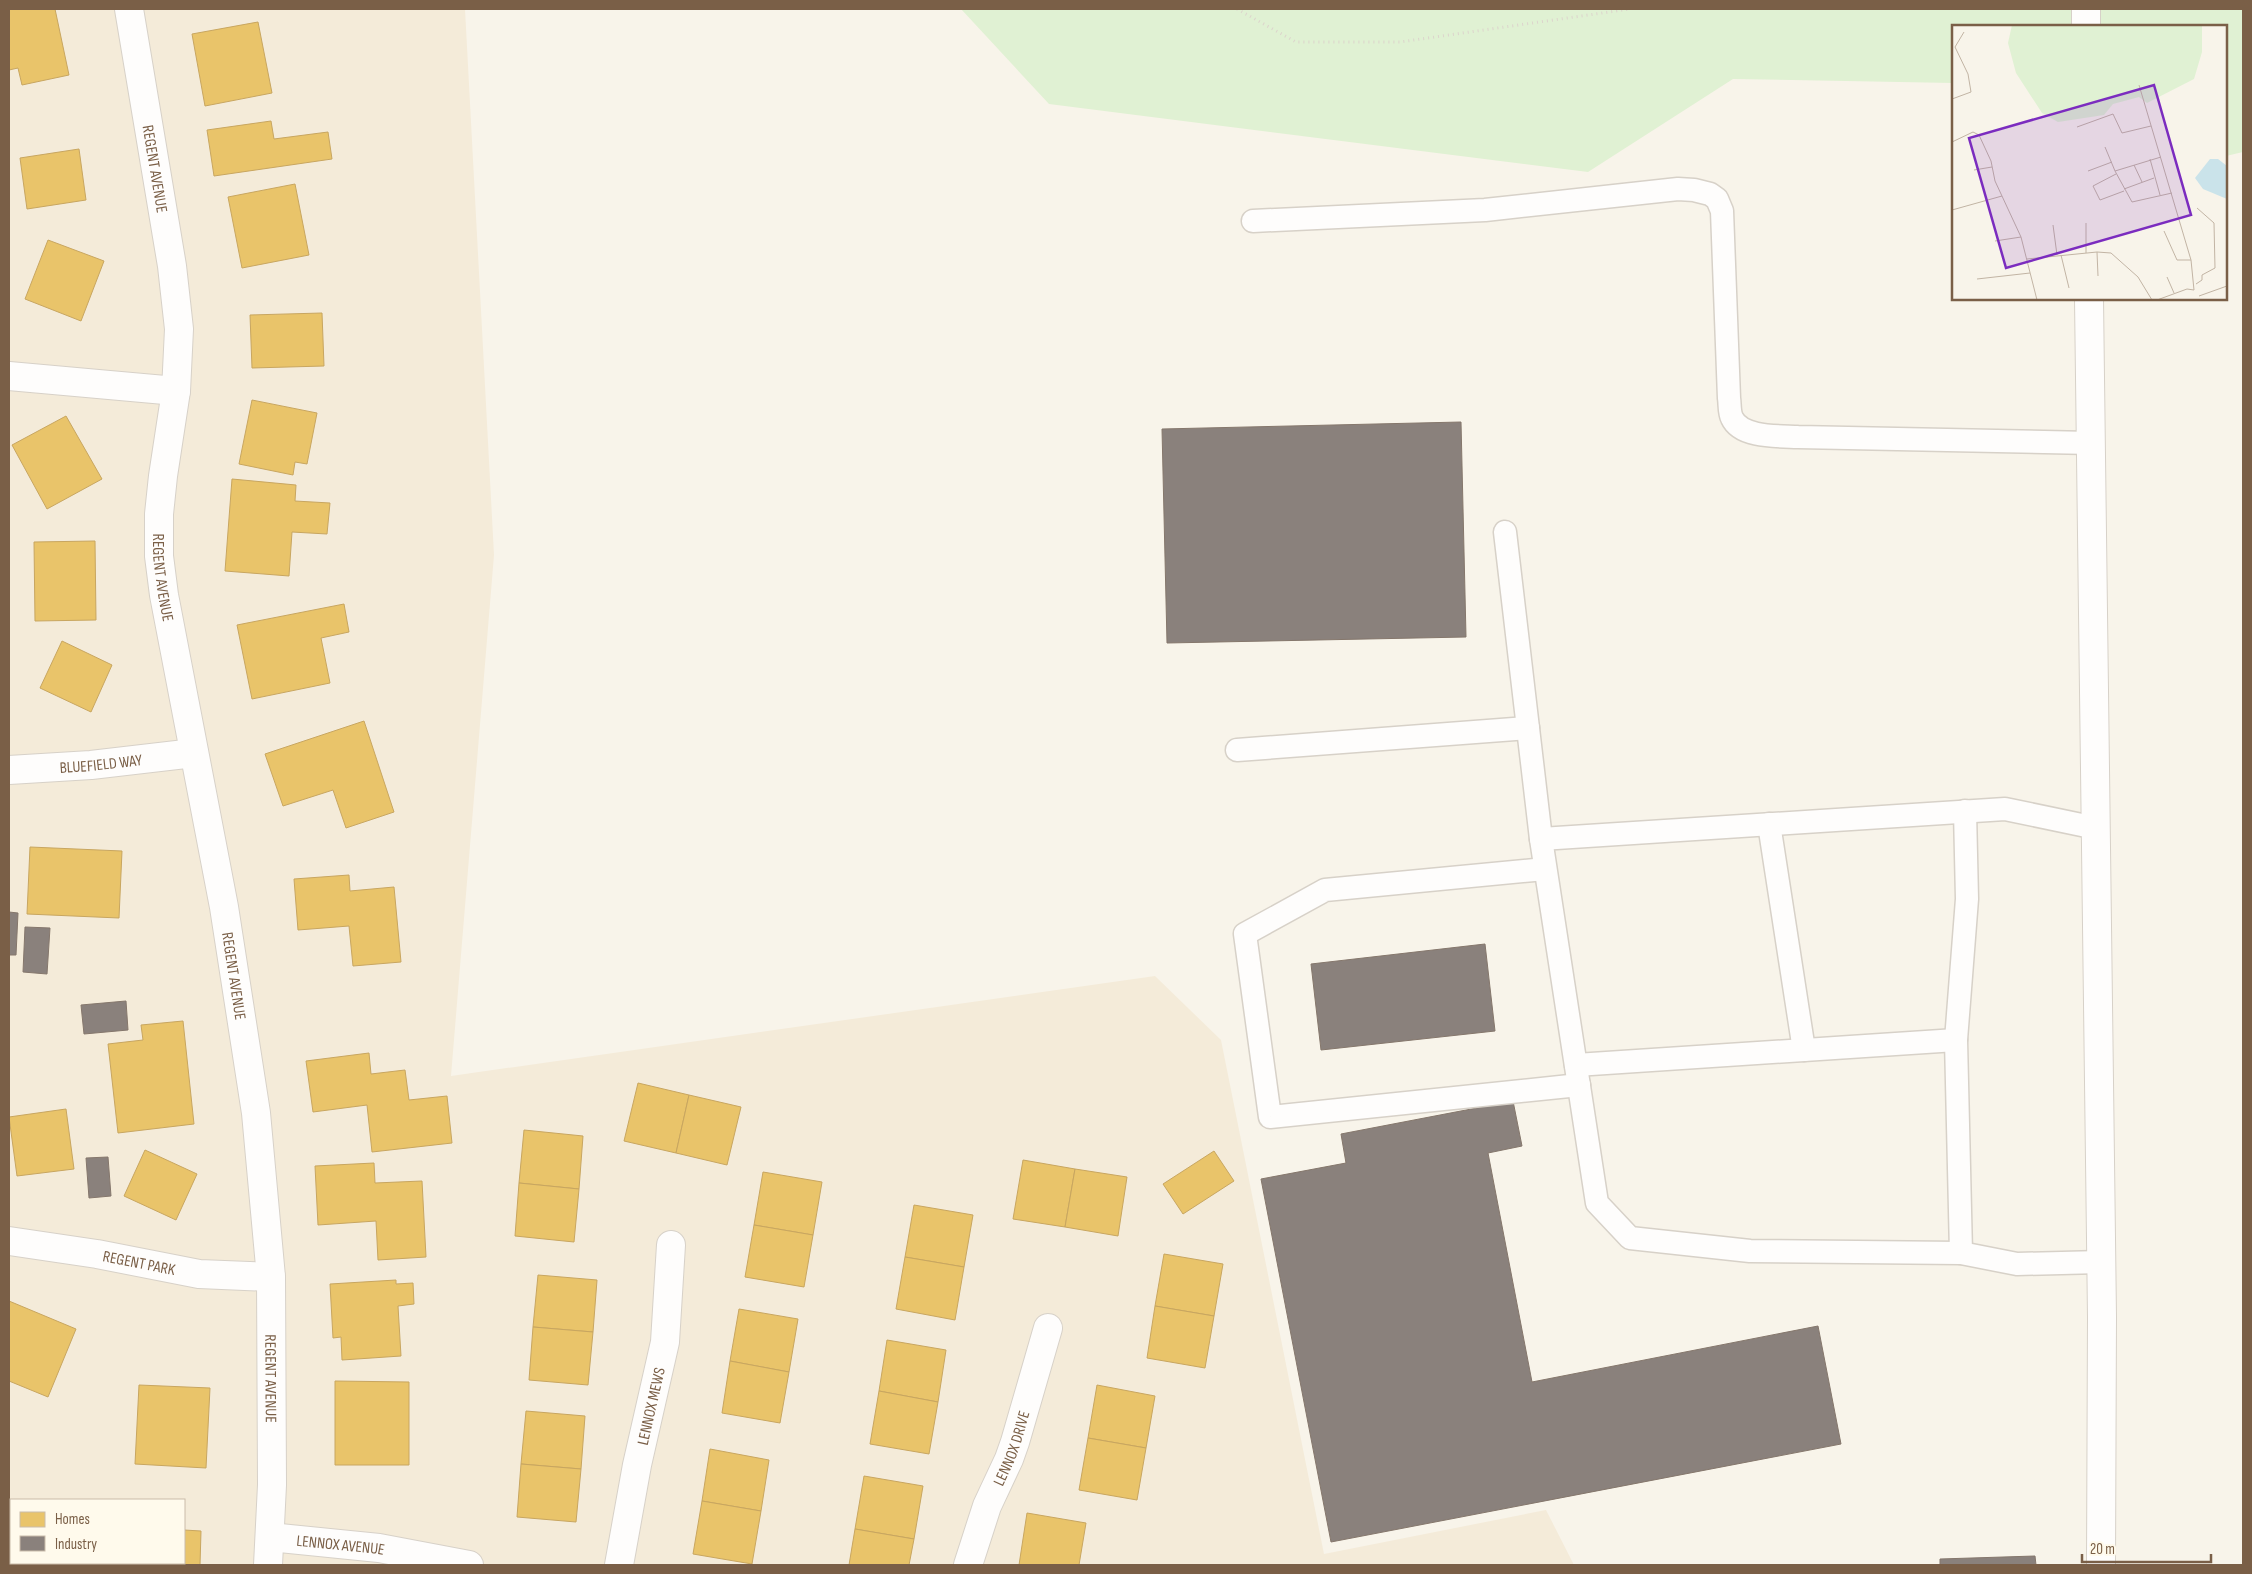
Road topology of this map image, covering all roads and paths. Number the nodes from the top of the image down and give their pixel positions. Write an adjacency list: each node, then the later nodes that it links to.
1 (129, 9): 9 (street, REGENT AVENUE)
2 (1237, 9): 3 (path)
3 (1630, 9)
4 (2086, 9): 5 (street)
5 (2086, 25)
6 (1252, 220): 10 (lane)
7 (2089, 300): 10 (street)
8 (9, 376): 9 (street)
9 (176, 391): 14 (street, REGENT AVENUE)
10 (2091, 443): 18 (street)
11 (1505, 532): 12 (lane)
12 (1528, 728): 13 (lane); 19 (lane)
13 (1237, 750)
14 (194, 753): 15 (street, BLUEFIELD WAY); 28 (street, REGENT AVENUE)
15 (9, 770)
16 (1965, 811): 17 (lane); 18 (lane); 21 (lane)
17 (1769, 824): 19 (lane); 22 (lane)
18 (2096, 828): 27 (street)
19 (1541, 839): 20 (lane)
20 (1545, 869): 23 (lane); 23 (lane)
21 (1956, 1040): 22 (lane); 26 (lane)
22 (1804, 1050): 23 (lane)
23 (1578, 1075): 26 (lane)
24 (9, 1241): 28 (street, REGENT PARK)
25 (671, 1245): 33 (street, LENNOX MEWS)
26 (1961, 1254): 27 (lane)
27 (2101, 1262): 35 (street)
28 (271, 1277): 30 (street, REGENT AVENUE)
29 (1048, 1328): 34 (street, LENNOX DRIVE)
30 (270, 1536): 31 (street, REGENT AVENUE); 32 (street, LENNOX AVENUE)
31 (268, 1565)
32 (470, 1565)
33 (619, 1565)
34 (968, 1565)
35 (2101, 1565)

